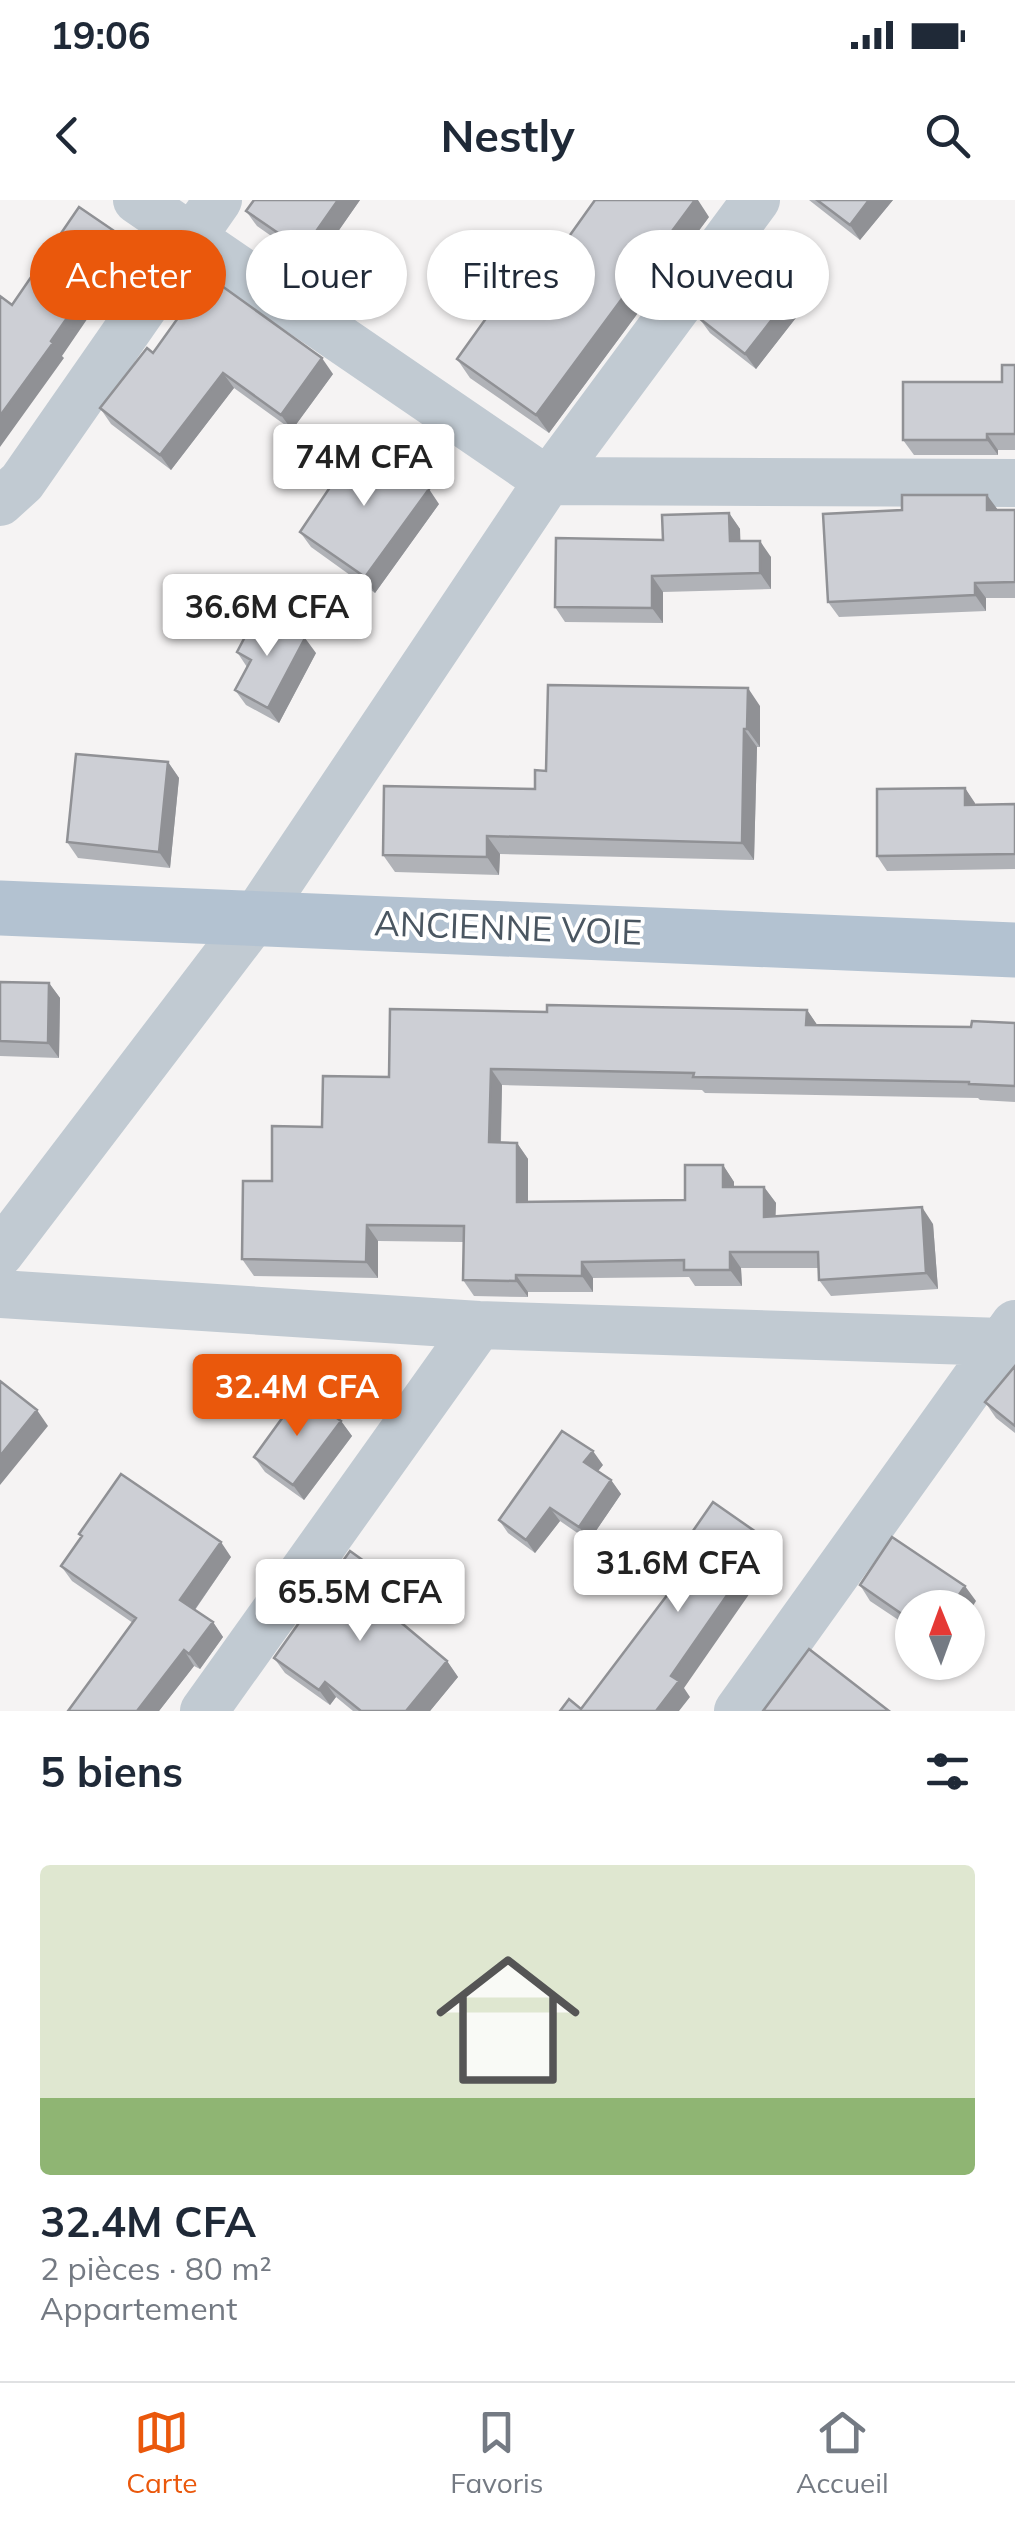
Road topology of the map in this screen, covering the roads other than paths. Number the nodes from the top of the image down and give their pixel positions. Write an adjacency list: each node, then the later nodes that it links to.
1 (137, 200): 4 (street)
2 (218, 200): 5 (street)
3 (748, 203): 8 (street)
4 (179, 230)
5 (196, 230)
6 (226, 262): 8 (street)
7 (134, 320): 10 (street)
8 (548, 481): 9 (street); 12 (street)
9 (1015, 483)
10 (0, 502)
11 (0, 908): 12 (main road, ANCIENNE VOIE)
12 (256, 917): 13 (main road, ANCIENNE VOIE); 14 (street)
13 (1015, 950)
14 (0, 1253)
15 (0, 1294): 16 (street)
16 (478, 1325): 17 (street); 18 (street)
17 (1008, 1333): 19 (street)
18 (204, 1711)
19 (738, 1711)

